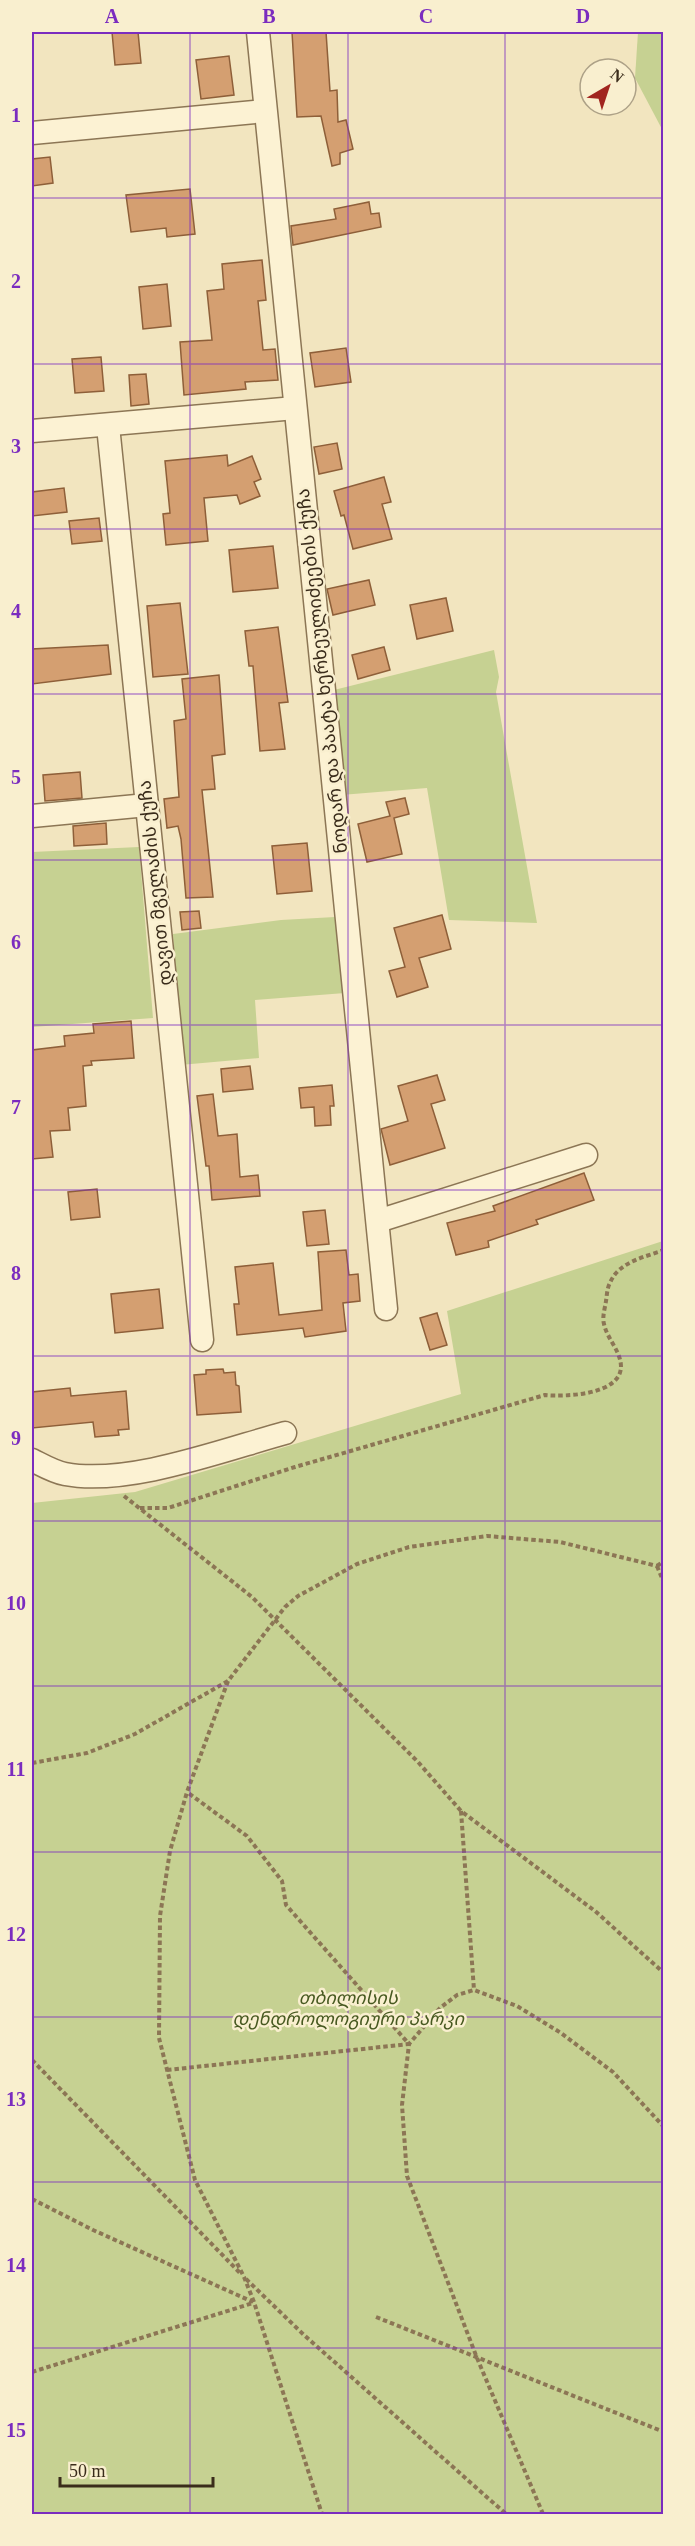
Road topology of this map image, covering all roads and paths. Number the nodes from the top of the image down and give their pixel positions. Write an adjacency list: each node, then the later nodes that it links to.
1 (258, 32): 2 (street, ნოდარ და პაატა ხერხეულიძეების ქუჩა)
2 (265, 111): 3 (street); 4 (street, ნოდარ და პაატა ხერხეულიძეების ქუჩა)
3 (32, 133)
4 (295, 408): 5 (street); 10 (street, ნოდარ და პაატა ხერხეულიძეების ქუჩა)
5 (108, 426): 6 (street); 7 (street, დავით მგელაძის ქუჩა)
6 (32, 431)
7 (147, 805): 8 (street); 13 (street, დავით მგელაძის ქუჩა)
8 (32, 816)
9 (586, 1155): 10 (street)
10 (378, 1221): 12 (street, ნოდარ და პაატა ხერხეულიძეების ქუჩა)
11 (663, 1250): 17 (path)
12 (386, 1310)
13 (202, 1340)
14 (285, 1433): 15 (street)
15 (32, 1460)
16 (121, 1494): 17 (path)
17 (140, 1508): 21 (path)
18 (663, 1561): 19 (path)
19 (657, 1566): 20 (path); 21 (path)
20 (663, 1583)
21 (275, 1622): 22 (path); 25 (path)
22 (228, 1681): 23 (path); 24 (path)
23 (32, 1763)
24 (187, 1792): 28 (path); 30 (path)
25 (461, 1811): 26 (path); 27 (path)
26 (663, 1973)
27 (474, 1990): 28 (path); 31 (path)
28 (409, 2044): 30 (path); 36 (path)
29 (32, 2060): 33 (path)
30 (167, 2070): 33 (path)
31 (663, 2127)
32 (32, 2199): 34 (path)
33 (244, 2277): 34 (path); 40 (path)
34 (254, 2302): 37 (path); 39 (path)
35 (376, 2318): 36 (path)
36 (477, 2358): 38 (path); 41 (path)
37 (32, 2372)
38 (663, 2432)
39 (322, 2514)
40 (506, 2514)
41 (543, 2514)

